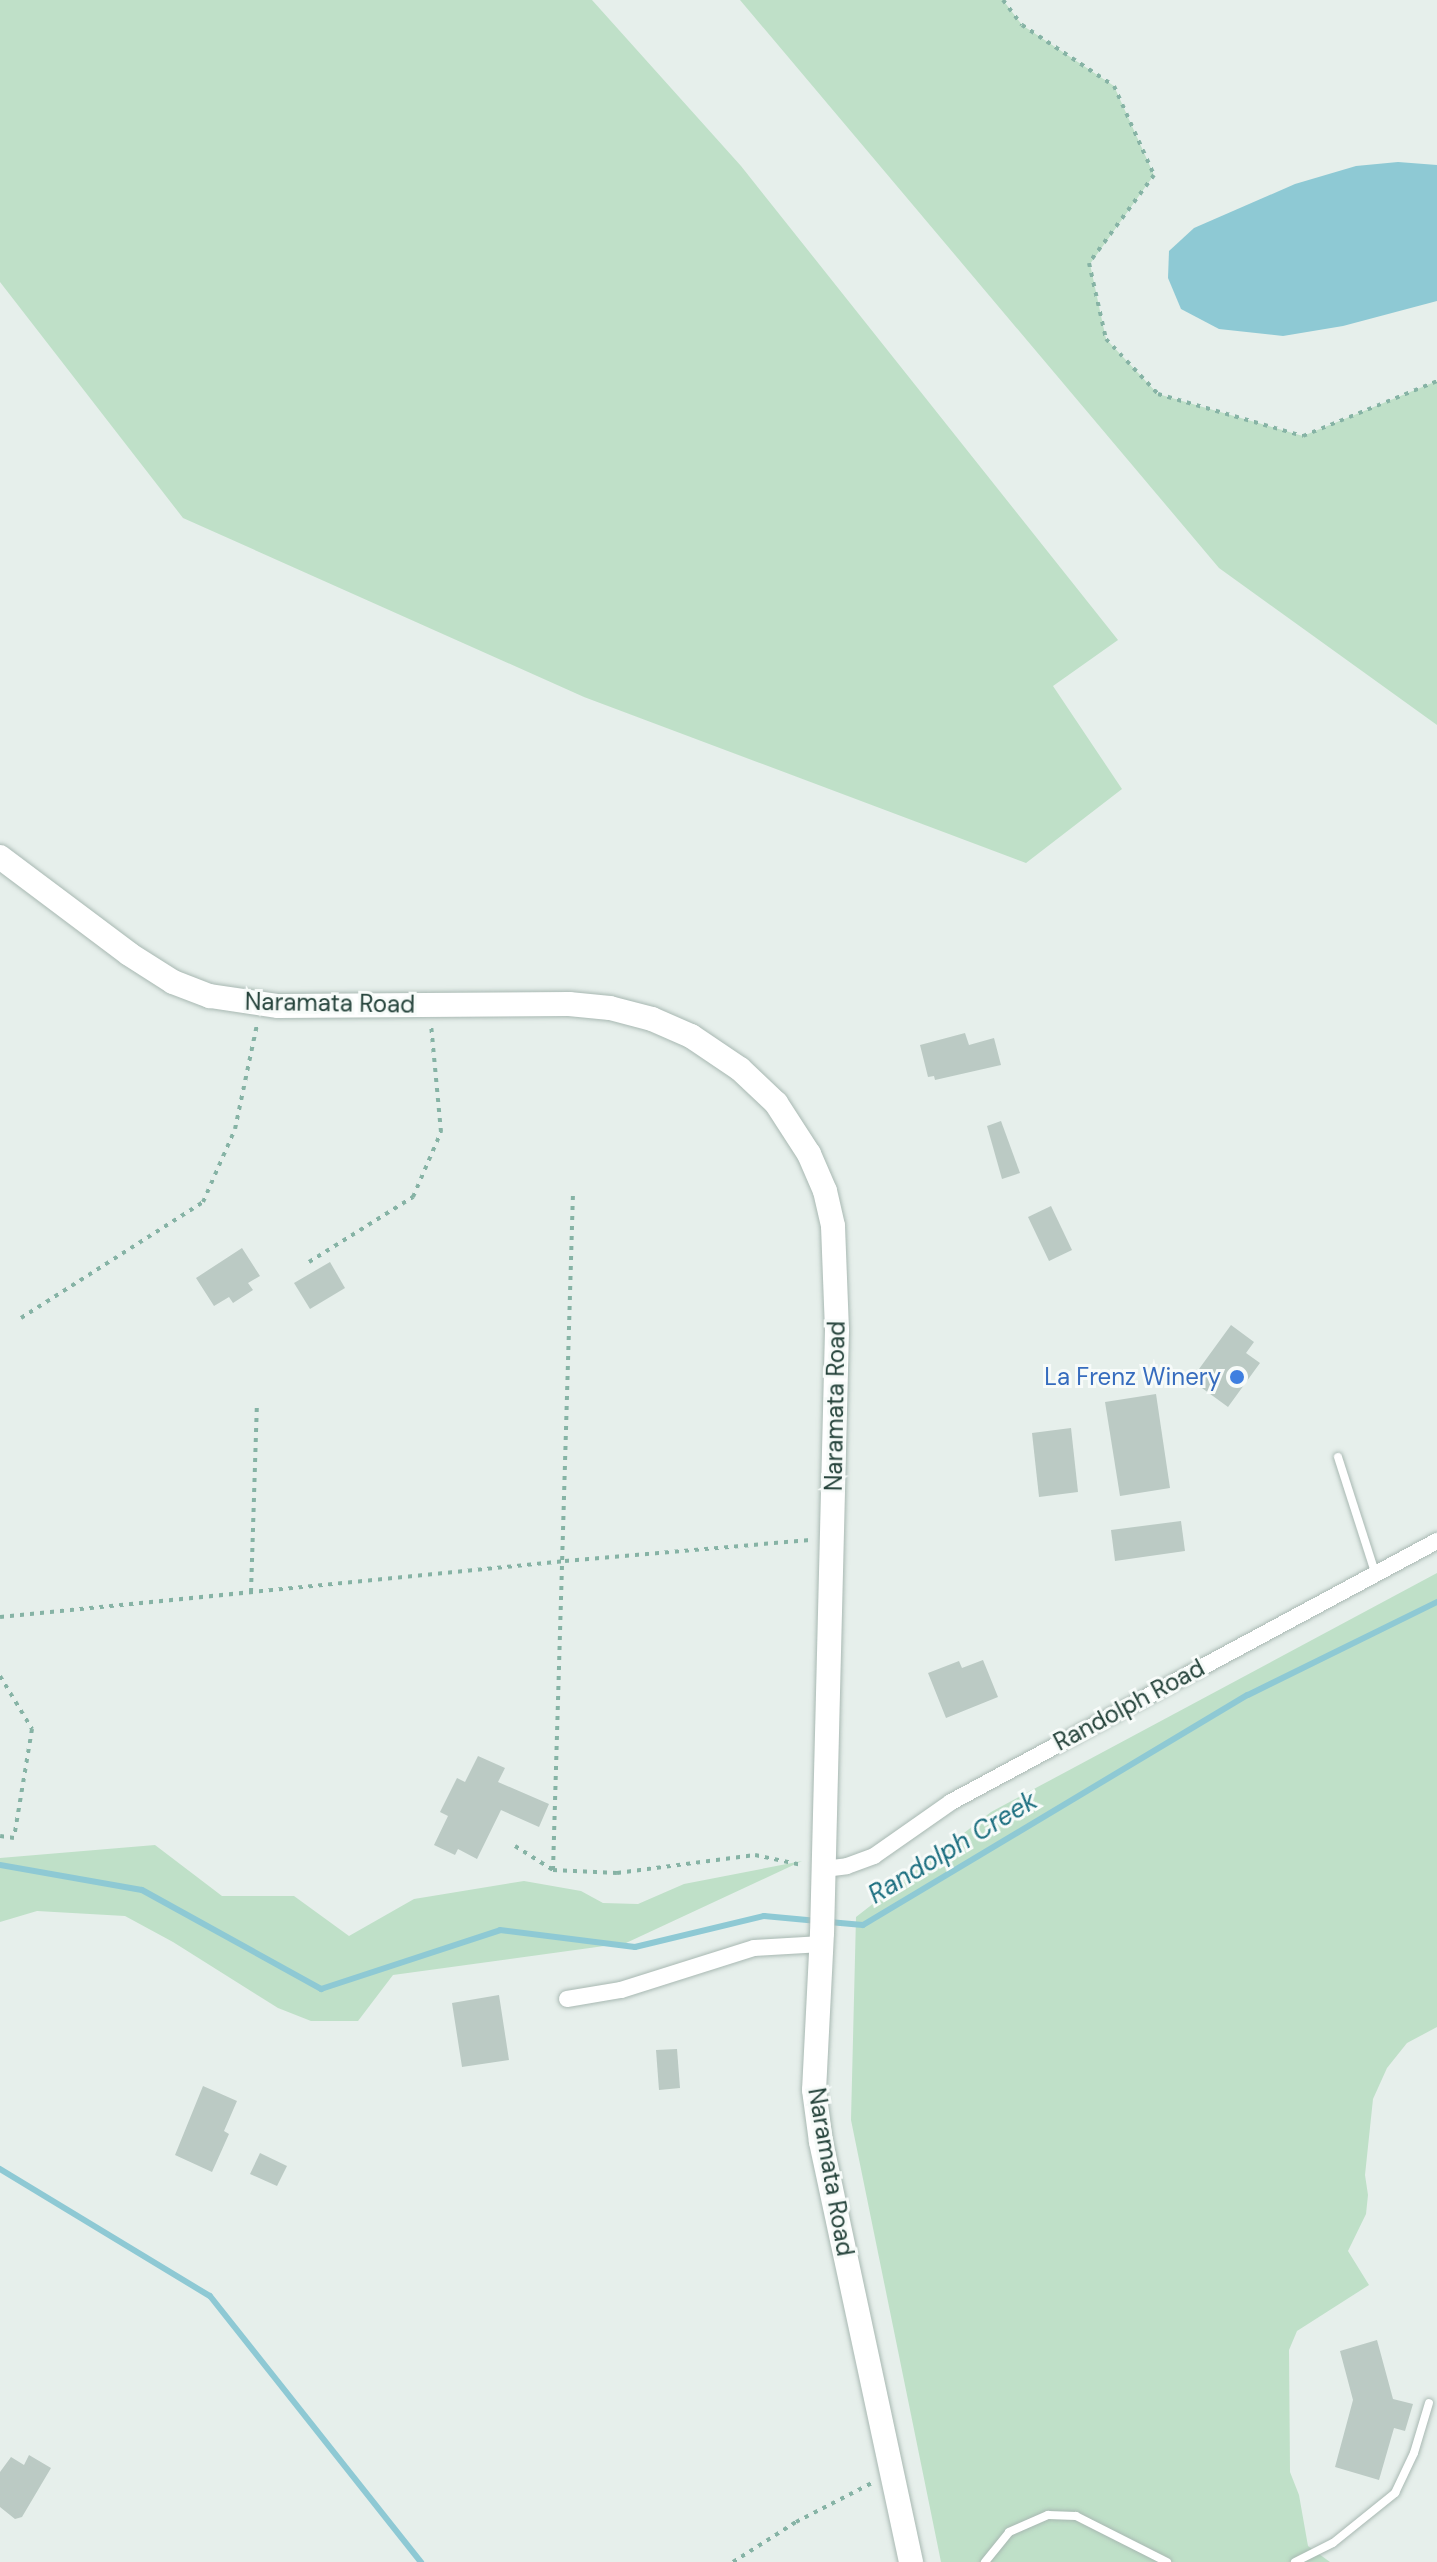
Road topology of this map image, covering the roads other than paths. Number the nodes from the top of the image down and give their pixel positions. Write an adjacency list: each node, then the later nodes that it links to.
1 (0, 857): 5 (main road, Naramata Road)
2 (1338, 1457): 4 (lane)
3 (1437, 1541): 4 (street, Randolph Road)
4 (1375, 1572): 5 (street, Randolph Road)
5 (824, 1869): 6 (main road, Naramata Road)
6 (822, 1944): 7 (street); 9 (main road, Naramata Road)
7 (567, 1999)
8 (1429, 2403): 12 (lane)
9 (911, 2562)
10 (985, 2562): 11 (lane)
11 (1167, 2562)
12 (1295, 2562)

